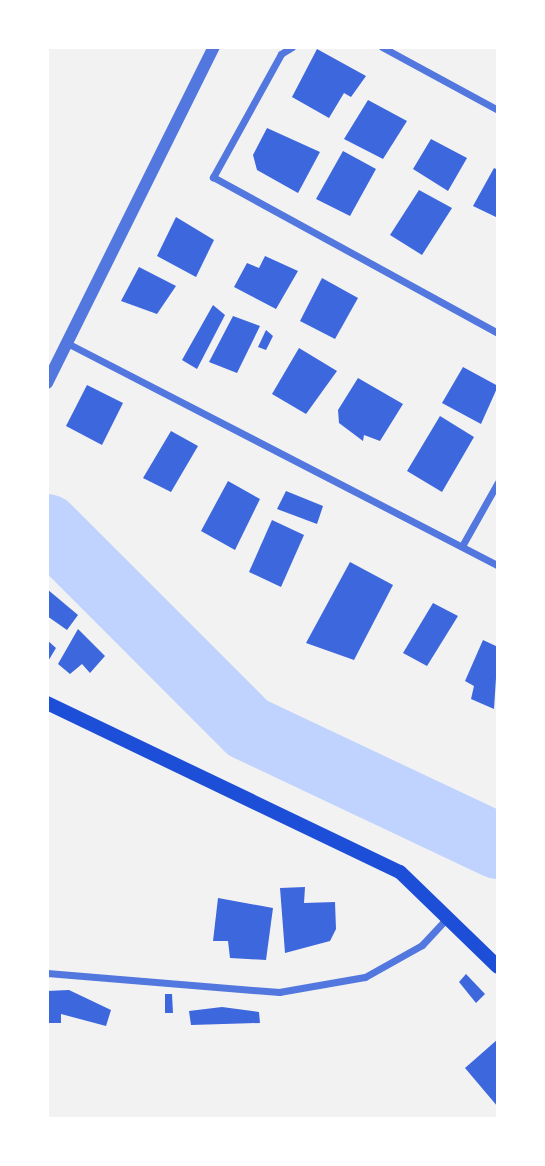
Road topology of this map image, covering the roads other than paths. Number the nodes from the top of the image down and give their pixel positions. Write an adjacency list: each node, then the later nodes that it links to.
1 (214, 47): 6 (street)
2 (292, 47): 5 (street)
3 (382, 47): 4 (street)
4 (498, 110)
5 (498, 333)
6 (69, 344): 7 (street); 9 (street)
7 (47, 383)
8 (498, 482): 9 (street)
9 (462, 546): 10 (street)
10 (498, 565)
11 (47, 702): 12 (main road)
12 (450, 914): 13 (main road); 14 (street)
13 (498, 967)
14 (47, 973)

